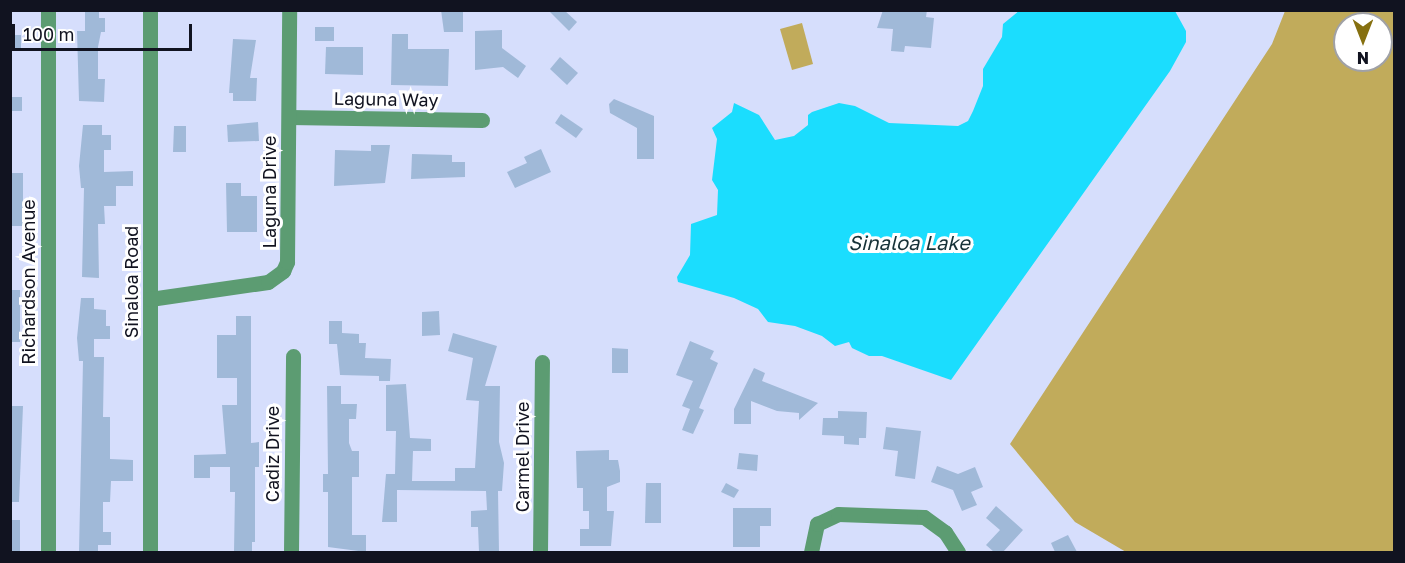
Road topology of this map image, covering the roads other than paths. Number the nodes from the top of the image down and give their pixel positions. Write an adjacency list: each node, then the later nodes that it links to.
1 (48, 10): 9 (street, Richardson Avenue)
2 (150, 10): 6 (street, Sinaloa Road)
3 (289, 10): 4 (street, Laguna Drive)
4 (289, 117): 5 (street, Laguna Way); 6 (street, Laguna Drive)
5 (482, 120)
6 (150, 299): 10 (street, Sinaloa Road)
7 (293, 356): 11 (street, Cadiz Drive)
8 (542, 362): 12 (street, Carmel Drive)
9 (48, 552)
10 (150, 552)
11 (291, 552)
12 (540, 552)
13 (811, 552): 14 (street)
14 (958, 552)

